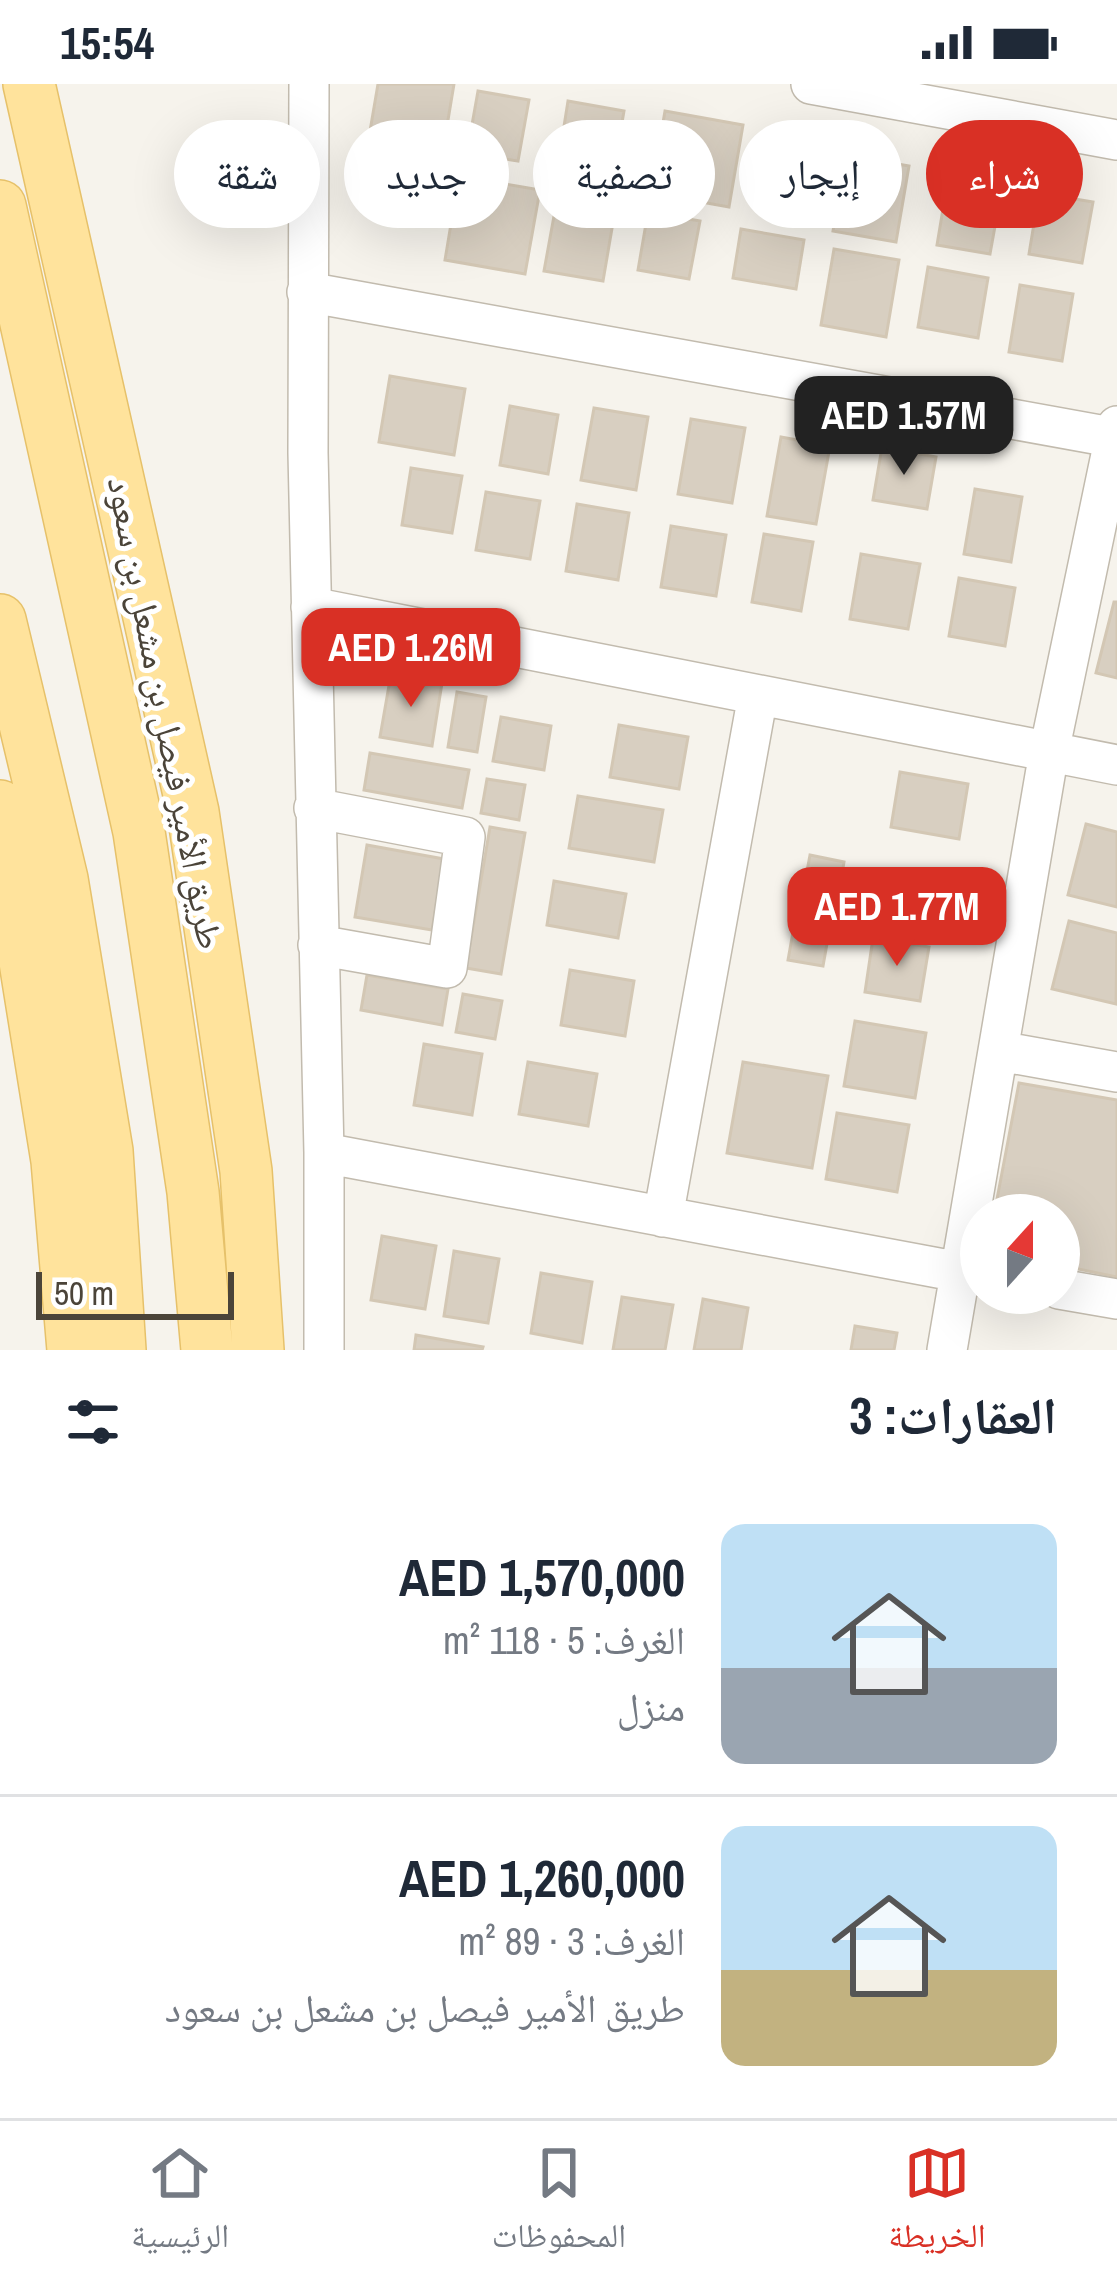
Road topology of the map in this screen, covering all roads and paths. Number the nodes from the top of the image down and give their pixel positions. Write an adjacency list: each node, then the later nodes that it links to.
1 (29, 84): 29 (main road, طريق الأمير فيصل بن مشعل بن سعود)
2 (309, 84): 7 (street)
3 (811, 84): 4 (street)
4 (889, 91): 5 (street)
5 (1117, 140)
6 (0, 206): 28 (main road, طريق الأمير فيصل بن مشعل بن سعود)
7 (307, 292): 8 (street); 9 (street)
8 (1116, 434): 12 (street)
9 (311, 608): 11 (street); 15 (street)
10 (0, 620): 27 (main road)
11 (758, 695): 12 (street); 21 (street)
12 (1049, 752): 13 (street); 17 (street)
13 (1117, 764)
14 (0, 806): 26 (main road)
15 (314, 808): 16 (street); 16 (street)
16 (318, 945): 19 (street)
17 (999, 1051): 18 (street); 20 (street)
18 (1117, 1072)
19 (324, 1153): 21 (street); 30 (street)
20 (982, 1194)
21 (663, 1217): 22 (street)
22 (960, 1272)
23 (1080, 1293): 24 (street)
24 (1117, 1300)
25 (960, 1310): 31 (street)
26 (73, 1350)
27 (120, 1350)
28 (207, 1350)
29 (258, 1350)
30 (324, 1350)
31 (947, 1350)

